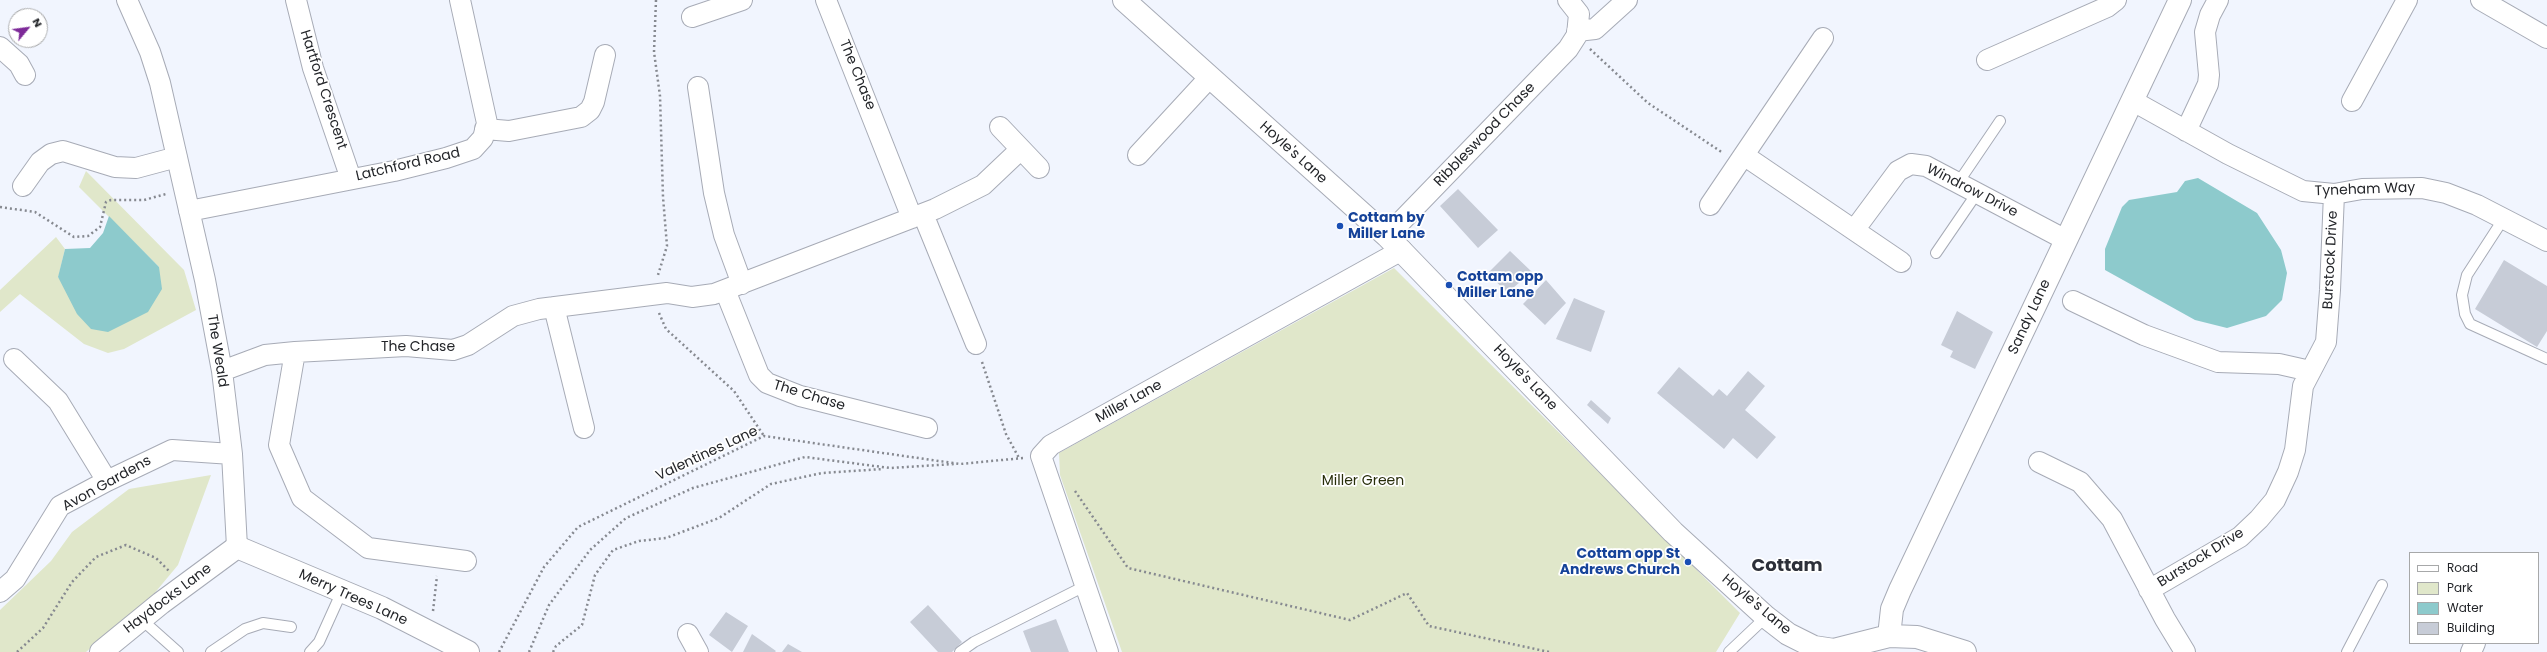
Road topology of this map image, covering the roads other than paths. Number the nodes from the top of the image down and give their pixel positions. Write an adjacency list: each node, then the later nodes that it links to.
1 (127, 0): 32 (street, The Weald)
2 (296, 0): 35 (street, Hartford Crescent)
3 (460, 0): 28 (street, Latchford Road)
4 (742, 0): 14 (street)
5 (826, 0): 42 (street, The Chase)
6 (1124, 0): 22 (street, Hoyle's Lane)
7 (1568, 0): 15 (street)
8 (1627, 0): 15 (street)
9 (2116, 0): 20 (street)
10 (2180, 0): 24 (street, Sandy Lane)
11 (2218, 0): 29 (street)
12 (2407, 0): 25 (street)
13 (2481, 0): 17 (street)
14 (692, 17)
15 (1576, 35): 47 (street, Ribbleswood Chase)
16 (1823, 38): 33 (street)
17 (2547, 38)
18 (0, 47): 21 (street)
19 (605, 55): 28 (street)
20 (1987, 60)
21 (25, 75)
22 (1209, 78): 31 (street); 47 (street, Hoyle's Lane)
23 (698, 86): 50 (street, The Chase)
24 (2133, 101): 29 (street, Tyneham Way); 46 (street, Sandy Lane)
25 (2352, 101)
26 (2000, 121): 36 (lane)
27 (1000, 127): 30 (street)
28 (485, 129): 35 (street, Latchford Road)
29 (2186, 131): 39 (street, Tyneham Way)
30 (1021, 149): 34 (street); 42 (street, The Chase)
31 (1138, 155)
32 (177, 157): 37 (street); 41 (street, The Weald)
33 (1742, 160): 40 (street); 44 (street)
34 (1039, 168)
35 (351, 179): 41 (street, Latchford Road)
36 (1958, 183): 38 (street, Windrow Drive); 44 (street, Windrow Drive)
37 (23, 186)
38 (1977, 193): 46 (street, Windrow Drive); 48 (lane)
39 (2334, 194): 43 (street, Tyneham Way); 58 (street, Burstock Drive)
40 (1710, 205)
41 (190, 211): 57 (street, The Weald)
42 (918, 216): 50 (street, The Chase); 53 (street, The Chase)
43 (2504, 218): 45 (street, Tyneham Way); 56 (lane)
44 (1855, 229): 49 (street)
45 (2544, 232)
46 (2066, 240): 75 (street, Sandy Lane)
47 (1394, 243): 67 (street, Miller Lane); 71 (street, Hoyle's Lane)
48 (1936, 253)
49 (1901, 262)
50 (734, 287): 52 (street, The Chase); 60 (street, The Chase)
51 (2073, 301): 58 (street)
52 (554, 307): 54 (street, The Chase); 59 (street)
53 (976, 344)
54 (295, 352): 57 (street, The Chase); 65 (street)
55 (14, 359): 63 (street)
56 (2547, 359)
57 (222, 371): 61 (street, The Weald)
58 (2310, 371): 68 (street, Burstock Drive)
59 (584, 428)
60 (927, 428)
61 (232, 454): 63 (street, Avon Gardens); 64 (street, The Weald)
62 (2039, 462): 68 (street)
63 (107, 481): 70 (street, Avon Gardens)
64 (237, 547): 69 (street, Merry Trees Lane); 72 (street, Haydocks Lane)
65 (466, 561)
66 (2382, 585): 87 (lane)
67 (1085, 586): 82 (lane); 83 (street)
68 (2149, 590): 86 (street)
69 (342, 591): 79 (lane); 80 (street, Merry Trees Lane)
70 (0, 592)
71 (1766, 617): 75 (street, Hoyle's Lane); 84 (lane)
72 (141, 619): 76 (street, Haydocks Lane); 77 (lane)
73 (291, 627): 78 (lane)
74 (688, 634): 81 (street)
75 (1889, 636): 85 (street, Hoyle's Lane)
76 (101, 652)
77 (178, 652)
78 (211, 652)
79 (310, 652)
80 (468, 652)
81 (698, 652)
82 (960, 652)
83 (1108, 652)
84 (1729, 652)
85 (1965, 652)
86 (2186, 652)
87 (2347, 652)

